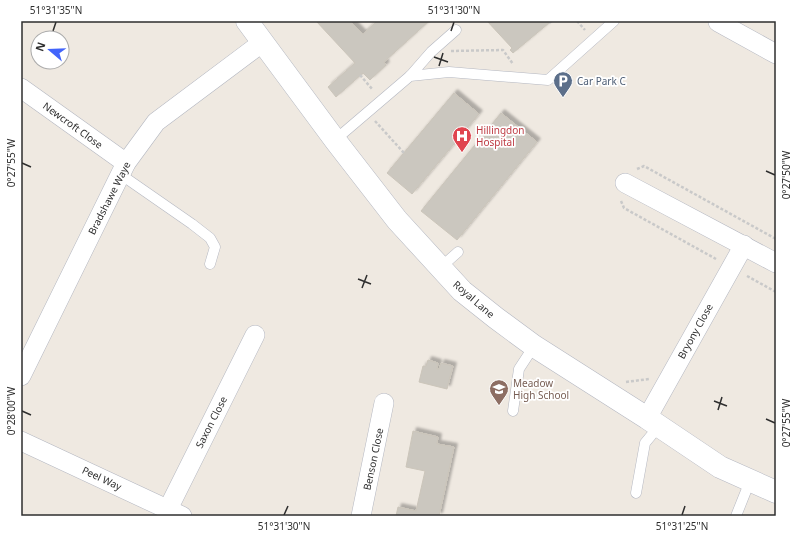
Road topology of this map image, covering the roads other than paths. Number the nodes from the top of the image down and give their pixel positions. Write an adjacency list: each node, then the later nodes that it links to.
1 (247, 21): 5 (street, Royal Lane)
2 (614, 21): 7 (lane)
3 (718, 22): 6 (street)
4 (456, 30): 7 (lane)
5 (263, 42): 9 (street, Royal Lane); 10 (street, Bradshawe Waye)
6 (776, 54)
7 (410, 76): 9 (lane)
8 (21, 88): 10 (street, Newcroft Close)
9 (335, 140): 16 (street, Royal Lane)
10 (123, 168): 15 (lane); 19 (street, Bradshawe Waye)
11 (625, 183): 12 (street)
12 (744, 245): 14 (street); 22 (street, Bryony Close)
13 (458, 252): 16 (lane)
14 (776, 263)
15 (210, 264)
16 (440, 268): 18 (street, Royal Lane)
17 (255, 335): 27 (street, Saxon Close)
18 (534, 346): 21 (lane); 22 (street, Royal Lane)
19 (21, 376)
20 (384, 403): 28 (street, Benson Close)
21 (513, 411)
22 (653, 422): 24 (street, Royal Lane); 26 (lane)
23 (21, 441): 27 (street, Peel Way)
24 (750, 481): 25 (street, Royal Lane); 29 (lane)
25 (776, 492)
26 (636, 493)
27 (175, 512)
28 (361, 516)
29 (736, 516)

